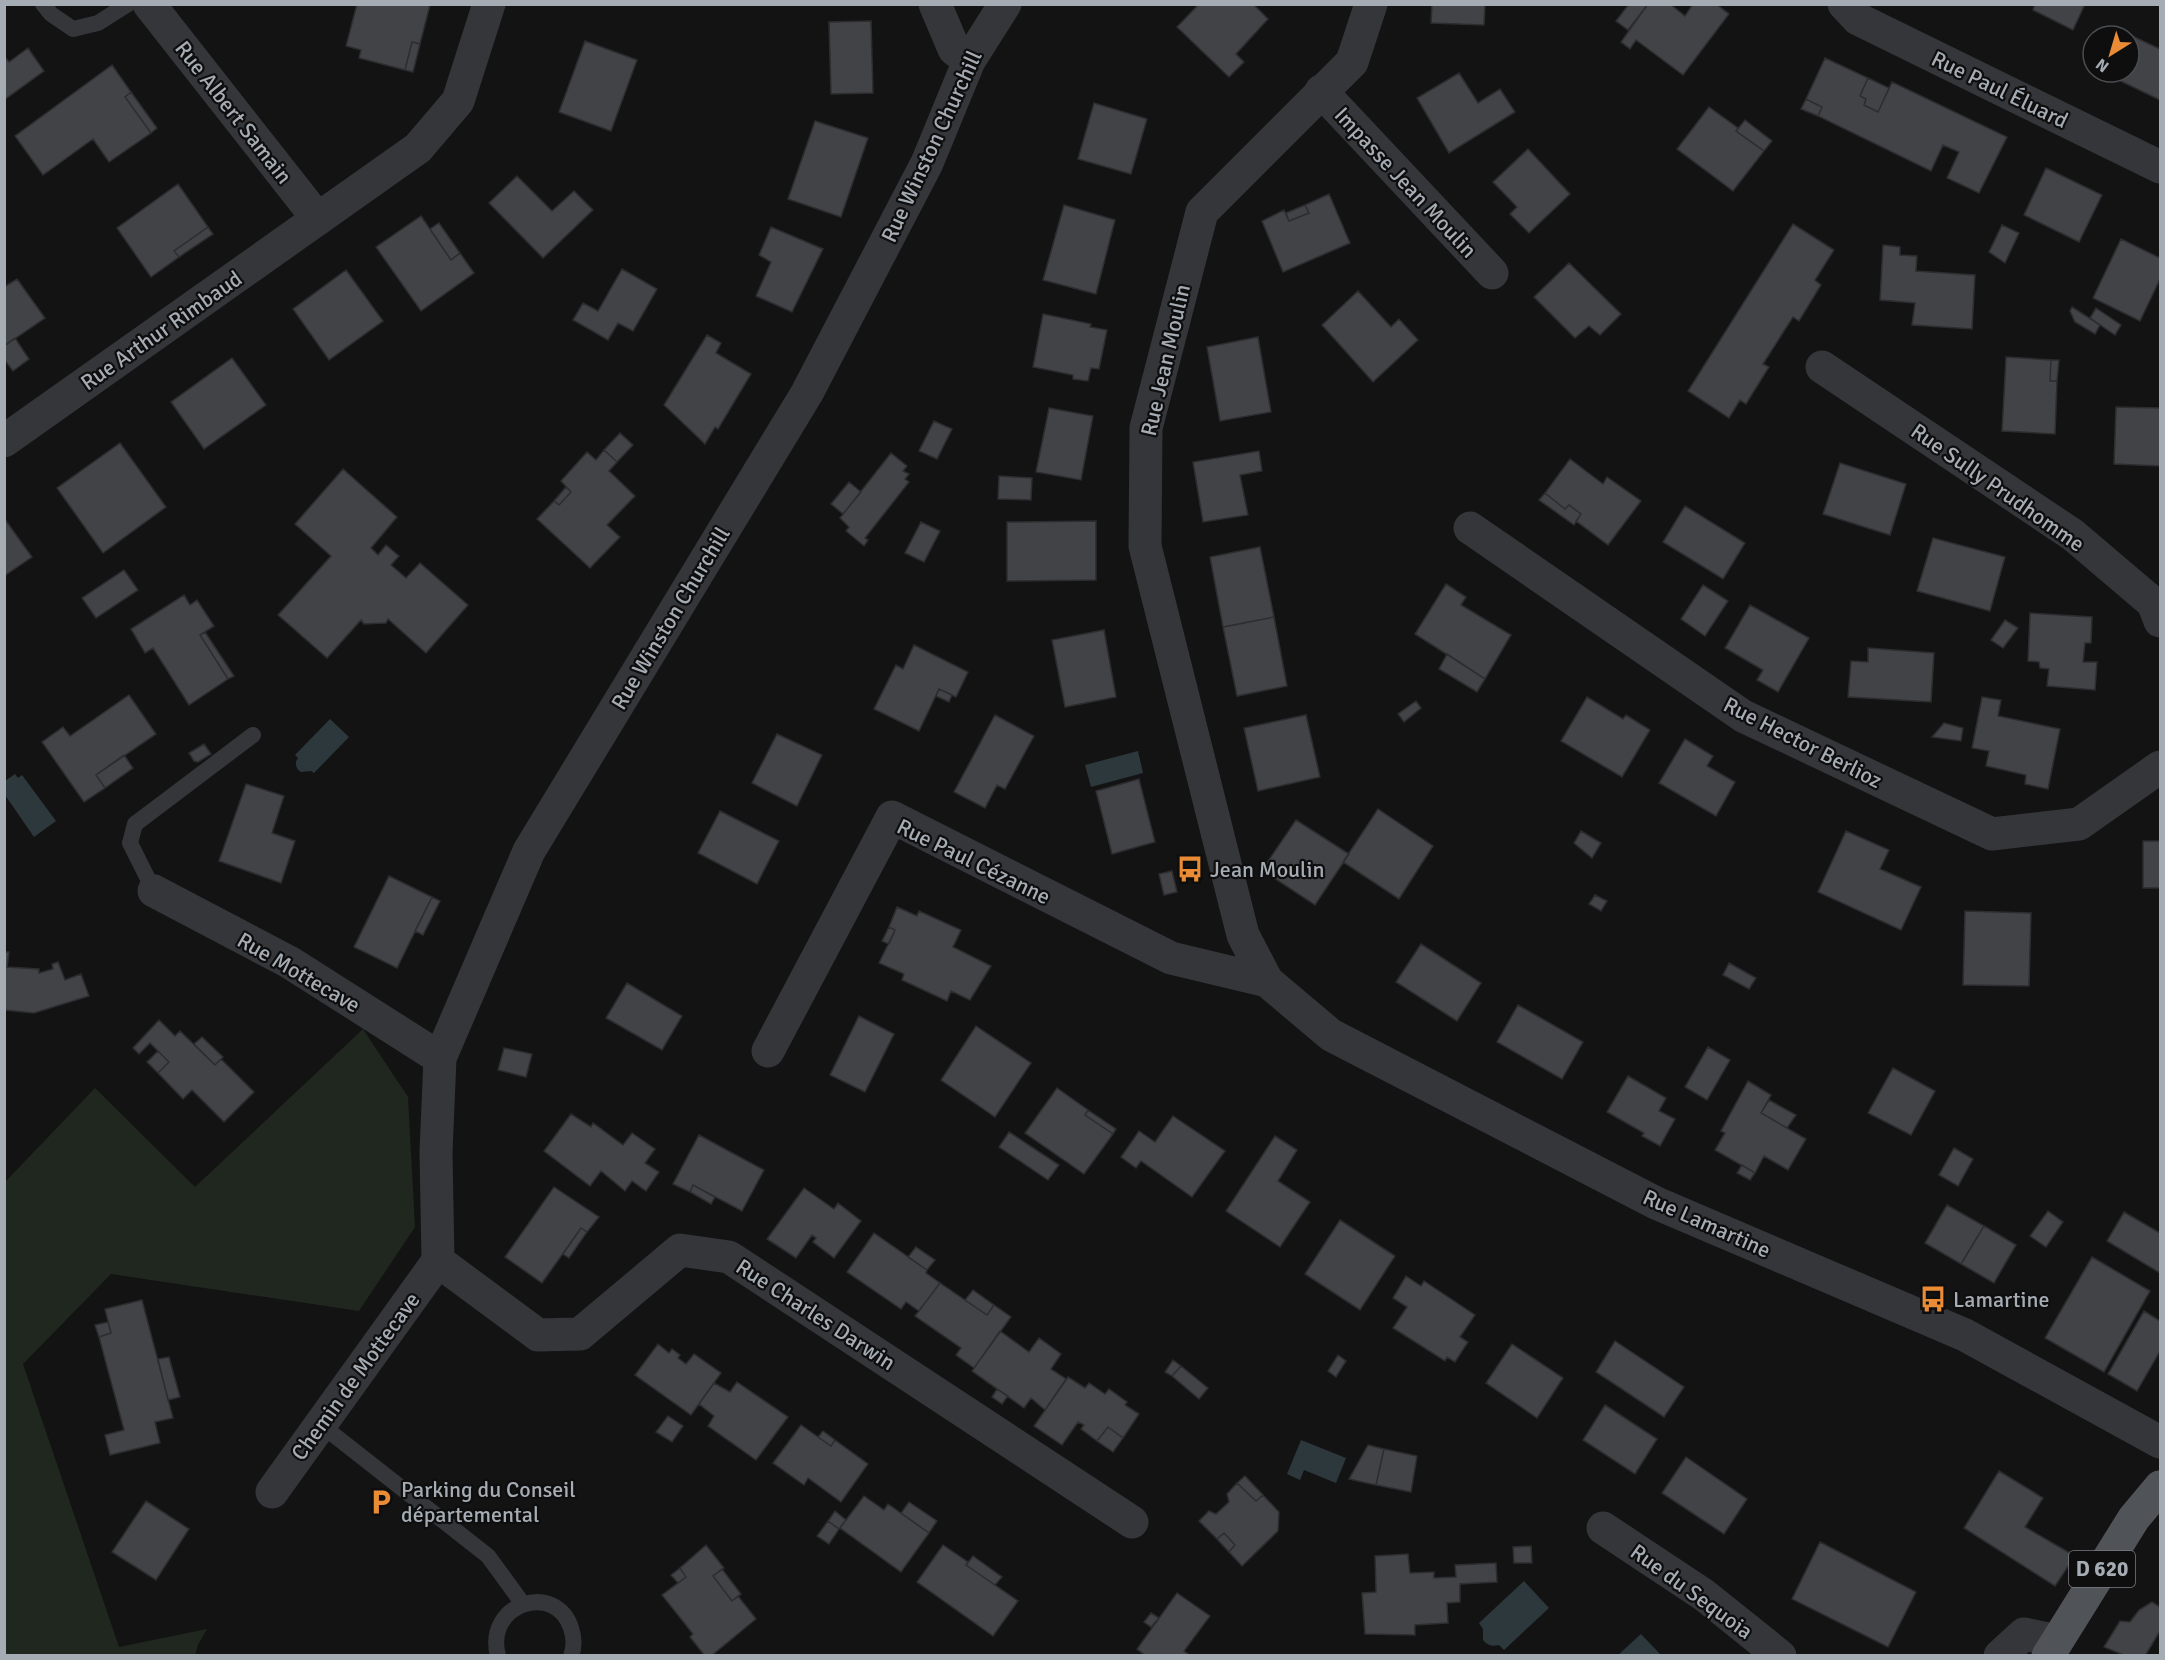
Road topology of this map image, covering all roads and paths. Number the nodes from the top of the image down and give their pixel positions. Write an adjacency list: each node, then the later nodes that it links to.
1 (43, 4): 2 (lane)
2 (128, 4)
3 (149, 4): 12 (street, Rue Albert Samain)
4 (489, 4): 12 (street, Rue Arthur Rimbaud)
5 (935, 4): 9 (street)
6 (1005, 4): 9 (street, Rue Winston Churchill)
7 (1371, 4): 10 (street, Rue Jean Moulin)
8 (1844, 4): 11 (street, Rue Paul Éluard)
9 (969, 61): 23 (street, Rue Winston Churchill)
10 (1321, 91): 13 (street, Impasse Jean Moulin); 21 (street, Rue Jean Moulin)
11 (2160, 167)
12 (318, 219): 15 (street, Rue Arthur Rimbaud)
13 (1492, 273)
14 (1822, 367): 17 (street, Rue Sully Prudhomme)
15 (4, 441)
16 (1470, 528): 19 (street, Rue Hector Berlioz)
17 (2160, 621)
18 (253, 735): 20 (lane)
19 (2160, 767)
20 (154, 891): 23 (street, Rue Mottecave)
21 (1267, 981): 22 (street, Rue Paul Cézanne); 26 (street, Rue Lamartine)
22 (768, 1051)
23 (440, 1058): 24 (street, Rue Winston Churchill)
24 (438, 1261): 25 (street, Chemin de Mottecave); 29 (street, Rue Charles Darwin)
25 (320, 1424): 28 (street, Chemin de Mottecave); 31 (lane)
26 (2160, 1442)
27 (2160, 1487): 32 (main road, D 620)
28 (272, 1492)
29 (1132, 1522)
30 (1603, 1528): 35 (street, Rue du Sequoia)
31 (523, 1604): 33 (lane); 34 (lane)
32 (2053, 1648): 36 (street)
33 (498, 1656)
34 (571, 1656)
35 (1780, 1656)
36 (2000, 1656)

